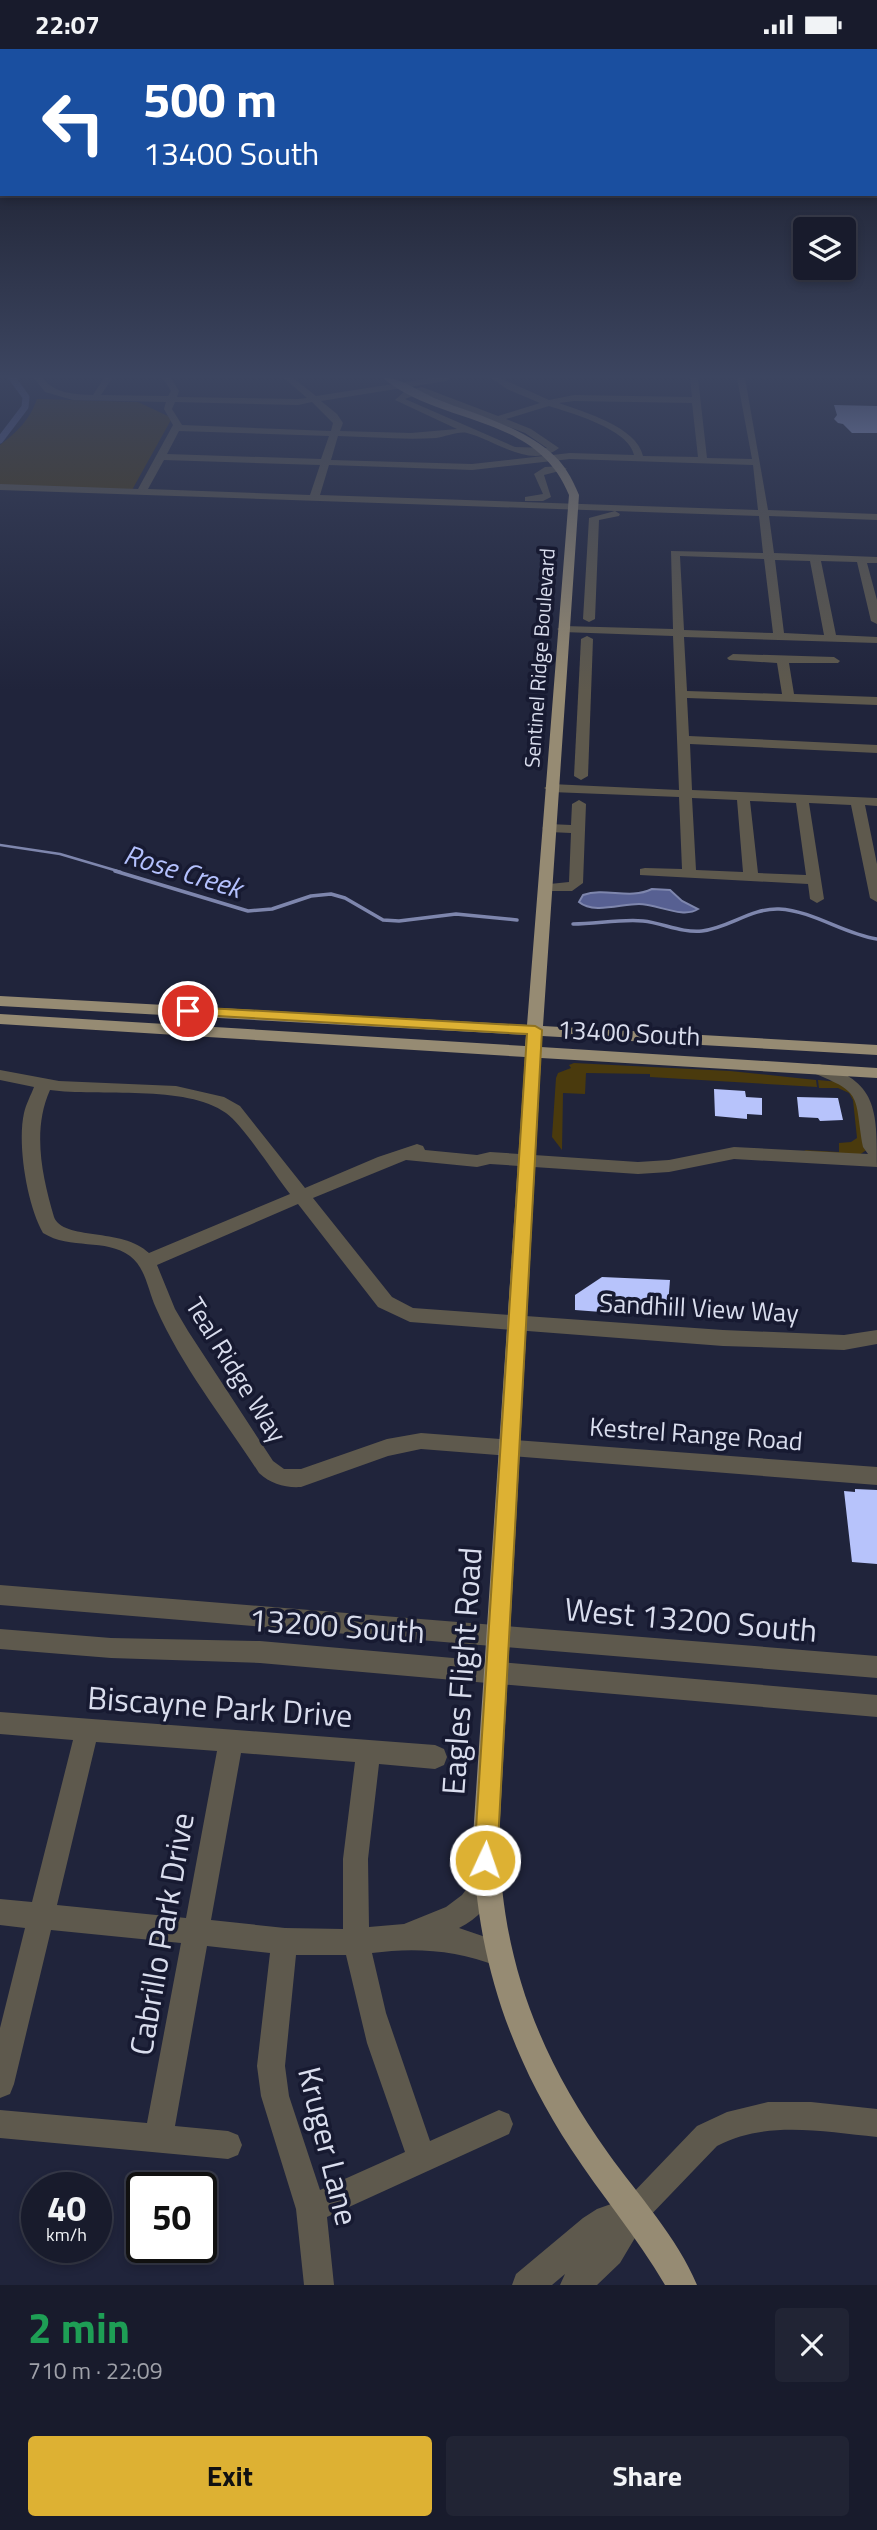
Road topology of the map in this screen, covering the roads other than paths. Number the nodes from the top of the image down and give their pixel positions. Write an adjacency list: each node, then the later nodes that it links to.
1 (147, 482): 7 (street)
2 (319, 482): 10 (street)
3 (543, 482): 9 (street)
4 (569, 482): 11 (main road, Sentinel Ridge Boulevard)
5 (759, 482): 13 (street)
6 (0, 487): 7 (street)
7 (142, 491): 10 (street)
8 (336, 492): 9 (street)
9 (372, 496): 10 (street); 11 (street)
10 (314, 497)
11 (573, 507): 12 (street); 20 (main road, Sentinel Ridge Boulevard)
12 (637, 512): 14 (street); 21 (street)
13 (762, 513): 14 (street); 17 (street); 22 (street)
14 (704, 515): 16 (street)
15 (877, 517): 17 (street)
16 (742, 519)
17 (821, 519): 18 (street); 19 (street)
18 (784, 521)
19 (877, 524)
20 (570, 530): 21 (street); 26 (main road, Sentinel Ridge Boulevard)
21 (593, 531): 27 (street)
22 (767, 555): 23 (street); 31 (street); 32 (street)
23 (815, 557): 24 (street); 34 (street)
24 (862, 559): 25 (street); 29 (street)
25 (877, 560)
26 (565, 600): 27 (street); 30 (main road, Sentinel Ridge Boulevard)
27 (590, 600): 28 (street)
28 (589, 619)
29 (877, 621)
30 (563, 629): 31 (street); 37 (main road, Sentinel Ridge Boulevard)
31 (677, 633): 32 (street); 41 (street)
32 (779, 637): 34 (street)
33 (587, 639): 39 (street)
34 (831, 639): 35 (street)
35 (877, 640)
36 (733, 658): 38 (street)
37 (561, 659): 39 (street); 46 (main road, Sentinel Ridge Boulevard)
38 (782, 659): 40 (street); 42 (street)
39 (586, 660): 47 (street)
40 (834, 661)
41 (680, 694): 42 (street); 44 (street)
42 (789, 698): 43 (street)
43 (877, 701)
44 (683, 740): 45 (street); 50 (street)
45 (877, 748)
46 (554, 749): 47 (street); 49 (main road, Sentinel Ridge Boulevard)
47 (582, 750): 48 (street)
48 (581, 776)
49 (551, 788): 50 (street); 56 (main road, Sentinel Ridge Boulevard)
50 (685, 794): 51 (street); 61 (street)
51 (743, 796): 52 (street); 62 (street)
52 (802, 799): 53 (street); 63 (street)
53 (857, 801): 54 (street); 58 (street)
54 (877, 802)
55 (579, 804): 57 (street)
56 (549, 828): 57 (street); 64 (main road, Sentinel Ridge Boulevard)
57 (578, 829): 64 (street)
58 (865, 840): 59 (street); 65 (street)
59 (877, 850)
60 (645, 872): 61 (street)
61 (689, 874): 62 (street)
62 (751, 877): 63 (street)
63 (814, 880): 66 (street)
64 (545, 888): 69 (main road, Sentinel Ridge Boulevard)
65 (877, 898)
66 (817, 899)
67 (0, 1001): 69 (main road, 13400 South)
68 (0, 1019): 71 (main road, 13400 South)
69 (535, 1030): 70 (main road, 13400 South); 71 (main road, Sentinel Ridge Boulevard)
70 (877, 1050)
71 (533, 1052): 72 (main road, 13400 South); 77 (main road, Eagles Flight Road)
72 (819, 1069): 73 (main road, 13400 South); 76 (street)
73 (877, 1073)
74 (0, 1075): 75 (street, Sandhill View Way)
75 (44, 1084): 79 (street, Sandhill View Way); 80 (street)
76 (877, 1155)
77 (527, 1160): 78 (street); 79 (street); 81 (main road, Eagles Flight Road)
78 (877, 1161)
79 (302, 1196): 80 (street); 81 (street, Sandhill View Way)
80 (146, 1262): 83 (street, Teal Ridge Way)
81 (518, 1324): 82 (street, Sandhill View Way); 83 (main road, Eagles Flight Road)
82 (877, 1337)
83 (511, 1448): 84 (street, Kestrel Range Road); 86 (main road, Eagles Flight Road)
84 (877, 1476)
85 (0, 1595): 86 (street, 13200 South)
86 (500, 1636): 88 (street, West 13200 South); 89 (main road, Eagles Flight Road)
87 (0, 1639): 89 (street, 13200 South)
88 (877, 1667)
89 (498, 1672): 90 (street, 13200 South); 96 (main road, Eagles Flight Road)
90 (877, 1706)
91 (0, 1723): 92 (street, Biscayne Park Drive)
92 (87, 1730): 93 (street, Biscayne Park Drive); 98 (street)
93 (231, 1741): 94 (street, Biscayne Park Drive); 99 (street, Cabrillo Park Drive)
94 (369, 1752): 95 (street, Biscayne Park Drive); 102 (street)
95 (435, 1757)
96 (486, 1884): 100 (street); 103 (main road, Eagles Flight Road)
97 (0, 1912): 98 (street)
98 (41, 1915): 99 (street); 104 (street)
99 (196, 1931): 101 (street); 108 (street, Cabrillo Park Drive)
100 (401, 1936): 102 (street); 103 (street)
101 (285, 1941): 102 (street); 111 (street, Kruger Lane)
102 (356, 1941): 110 (street)
103 (497, 1953): 112 (main road, Eagles Flight Road)
104 (0, 2084)
105 (877, 2123): 112 (street)
106 (0, 2124): 108 (street)
107 (499, 2124): 110 (street)
108 (158, 2139): 109 (street)
109 (228, 2145)
110 (422, 2159): 111 (street)
111 (311, 2209): 113 (street, Kruger Lane)
112 (635, 2211): 114 (street); 115 (street); 116 (main road, Eagles Flight Road)
113 (320, 2285)
114 (527, 2285)
115 (575, 2285)
116 (681, 2285)

